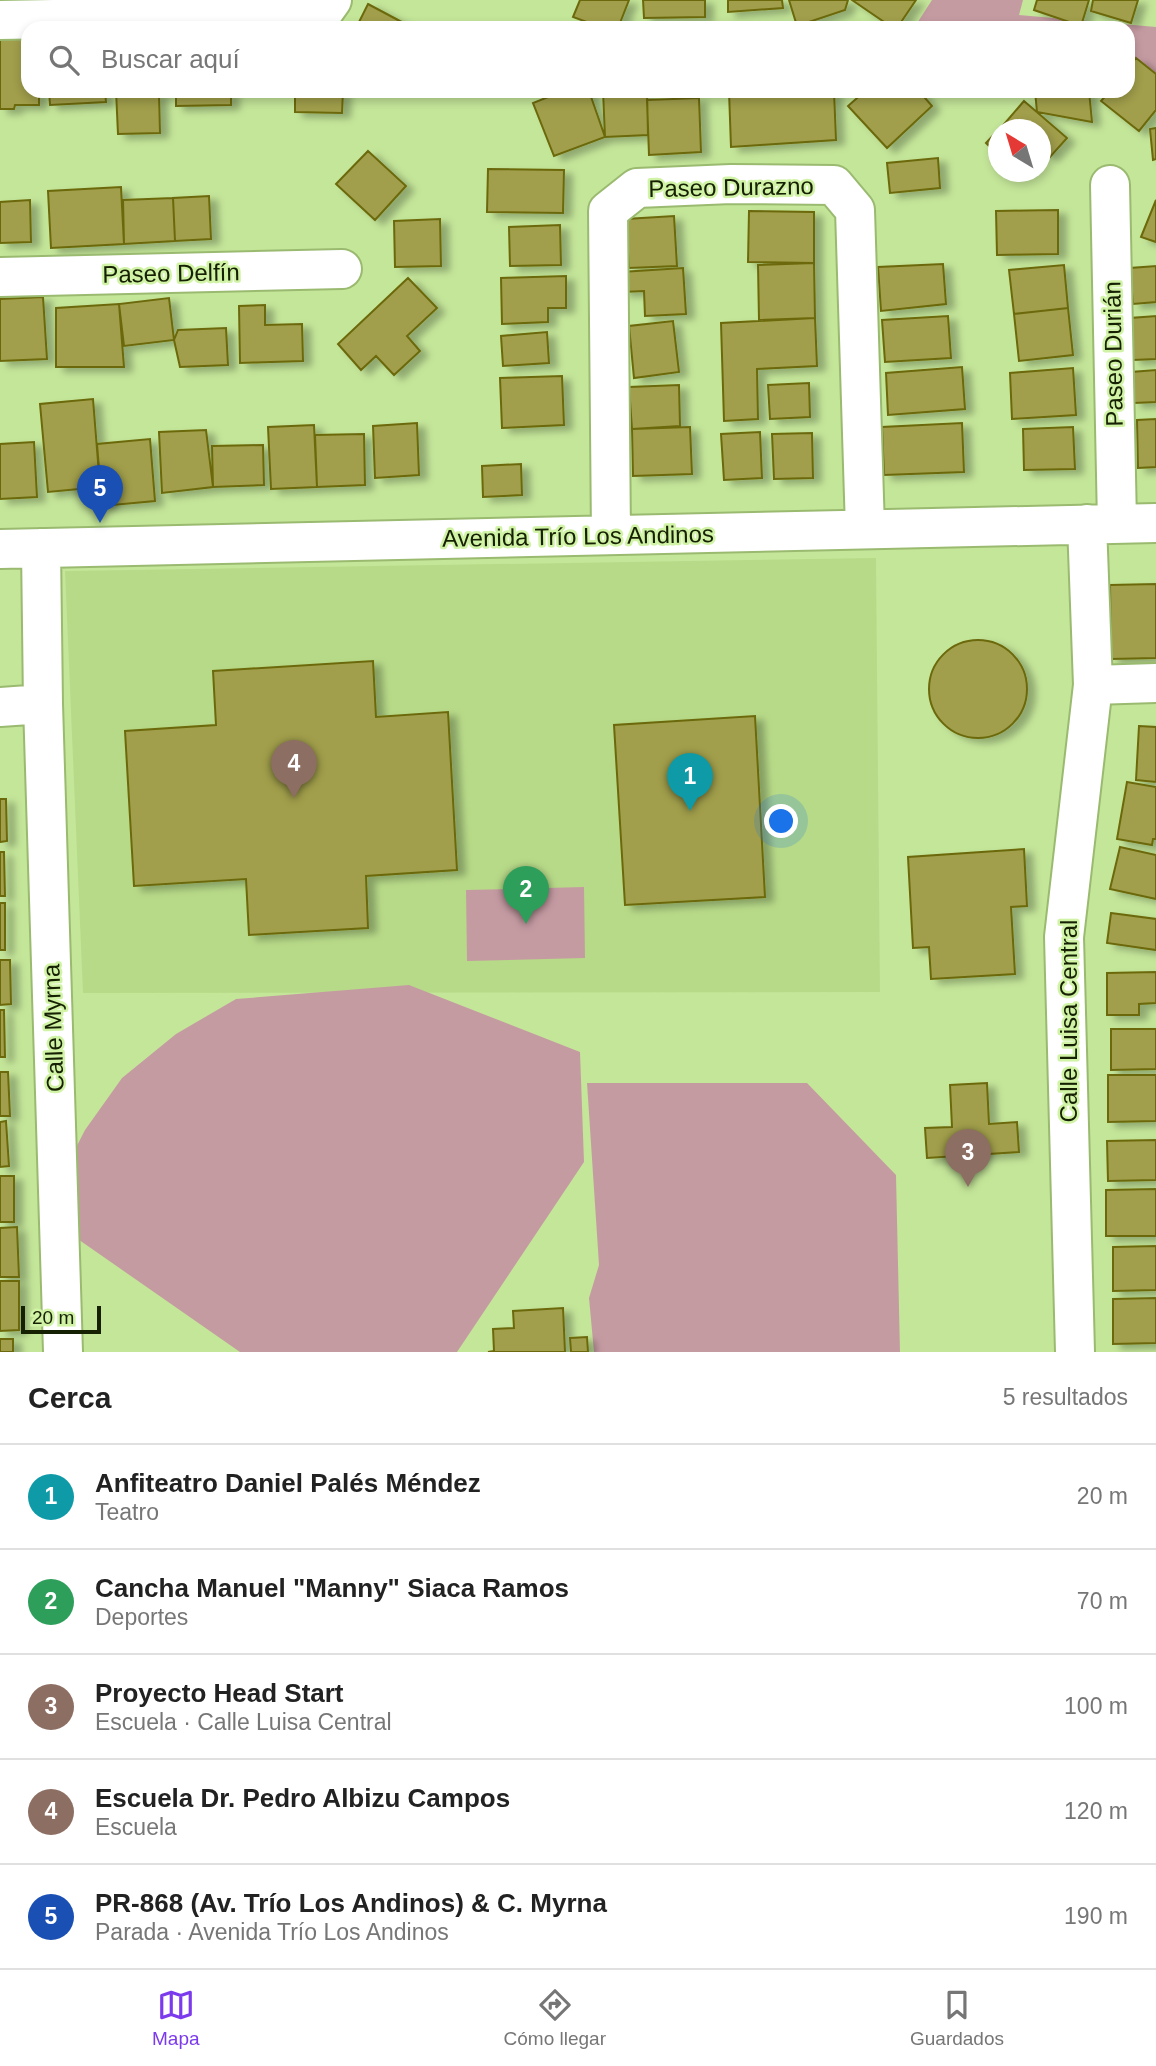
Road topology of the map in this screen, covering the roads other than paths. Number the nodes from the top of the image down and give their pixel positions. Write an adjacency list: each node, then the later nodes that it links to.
1 (332, 0): 2 (street)
2 (0, 20)
3 (1110, 185): 7 (street, Paseo Durián)
4 (342, 269): 5 (street, Paseo Delfín)
5 (0, 277)
6 (1156, 523): 7 (street, Avenida Trío Los Andinos)
7 (1102, 524): 8 (street, Avenida Trío Los Andinos); 13 (street, Calle Luisa Central)
8 (865, 529): 9 (street, Avenida Trío Los Andinos); 9 (street, Paseo Durazno)
9 (611, 535): 10 (street, Avenida Trío Los Andinos)
10 (41, 548): 11 (street, Avenida Trío Los Andinos); 14 (street, Calle Myrna)
11 (0, 549)
12 (1156, 683): 13 (street)
13 (1093, 684): 17 (street, Calle Luisa Central)
14 (43, 704): 15 (street); 16 (street, Calle Myrna)
15 (0, 707)
16 (64, 1352)
17 (1075, 1352)

